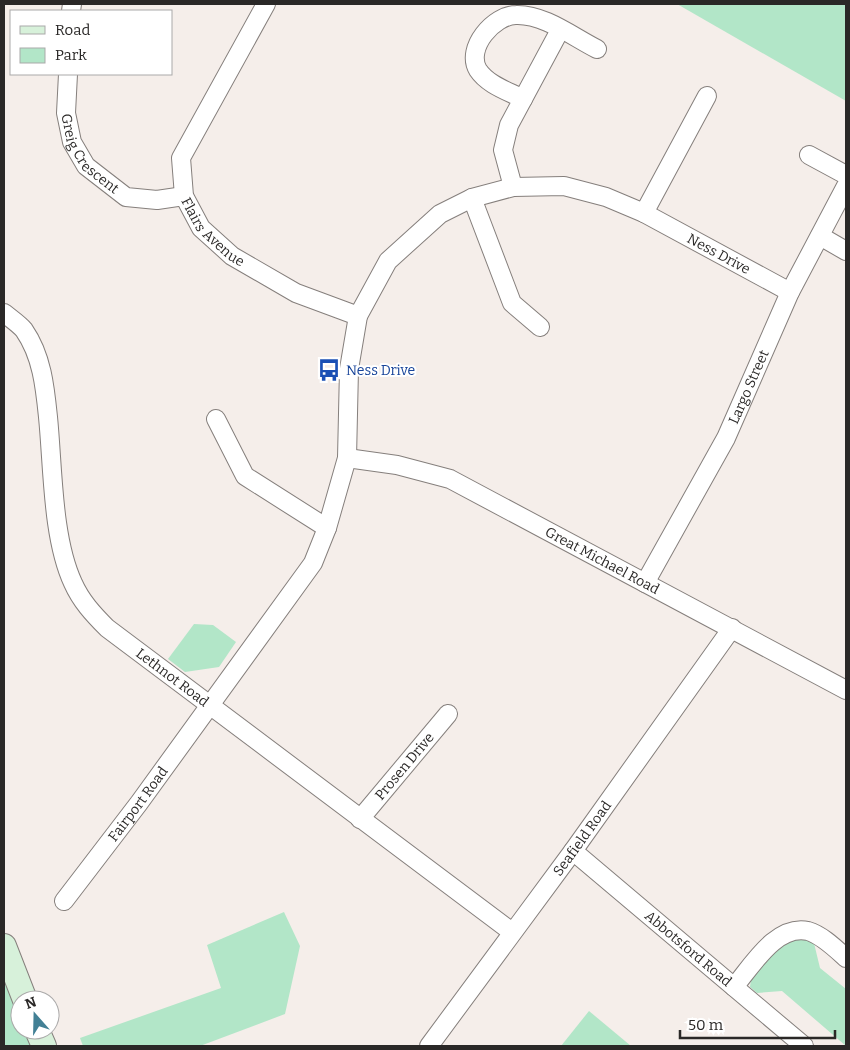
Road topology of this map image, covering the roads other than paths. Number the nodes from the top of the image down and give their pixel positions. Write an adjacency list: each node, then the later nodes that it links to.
1 (266, 4): 11 (street, Flairs Avenue)
2 (560, 30): 3 (street); 6 (street); 6 (street)
3 (597, 49)
4 (68, 75): 11 (street, Greig Crescent)
5 (707, 96): 13 (street)
6 (523, 98): 10 (street)
7 (808, 155): 8 (street)
8 (846, 175)
9 (846, 186): 14 (street, Largo Street)
10 (513, 187): 12 (street, Ness Drive); 13 (street, Ness Drive)
11 (184, 196): 18 (street, Flairs Avenue)
12 (472, 198): 18 (street, Ness Drive); 19 (street)
13 (644, 213): 16 (street, Ness Drive)
14 (820, 236): 15 (street); 16 (street, Largo Street)
15 (846, 251)
16 (790, 292): 23 (street, Largo Street)
17 (4, 313): 26 (street, Lethnot Road)
18 (358, 316): 21 (street, Ness Drive)
19 (540, 328)
20 (216, 420): 22 (street)
21 (346, 458): 22 (street, Ness Drive); 23 (street, Great Michael Road)
22 (327, 528): 26 (street, Ness Drive)
23 (645, 583): 24 (street, Great Michael Road)
24 (732, 628): 25 (street, Great Michael Road); 29 (street, Seafield Road)
25 (846, 690)
26 (210, 706): 28 (street, Lethnot Road); 30 (street, Fairport Road)
27 (448, 714): 28 (street, Prosen Drive)
28 (360, 819): 31 (street, Lethnot Road)
29 (574, 851): 31 (street, Seafield Road); 34 (street, Abbotsford Road)
30 (64, 901)
31 (512, 932): 36 (street, Seafield Road)
32 (4, 946): 35 (street)
33 (846, 958): 34 (street)
34 (734, 987): 37 (street, Abbotsford Road)
35 (21, 990)
36 (429, 1046)
37 (804, 1046)

